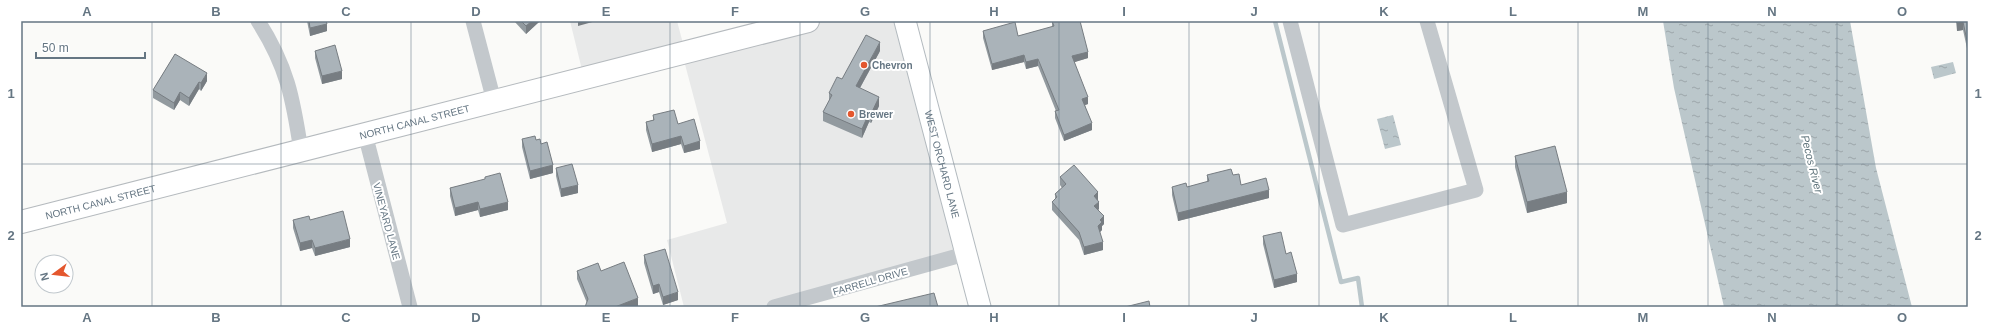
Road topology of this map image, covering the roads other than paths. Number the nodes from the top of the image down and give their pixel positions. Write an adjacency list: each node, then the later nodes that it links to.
1 (258, 21): 9 (street)
2 (473, 21): 7 (street)
3 (808, 21): 7 (main road, NORTH CANAL STREET)
4 (906, 21): 11 (street, WEST ORCHARD LANE)
5 (1290, 21): 6 (street)
6 (1427, 21)
7 (494, 101): 8 (main road, NORTH CANAL STREET)
8 (365, 134): 9 (main road, NORTH CANAL STREET); 13 (street, VINEYARD LANE)
9 (301, 150): 10 (main road, NORTH CANAL STREET)
10 (21, 222)
11 (965, 254): 12 (street, FARRELL DRIVE); 15 (street, WEST ORCHARD LANE)
12 (794, 304): 14 (street, FARRELL DRIVE)
13 (410, 307)
14 (774, 307)
15 (980, 307)

